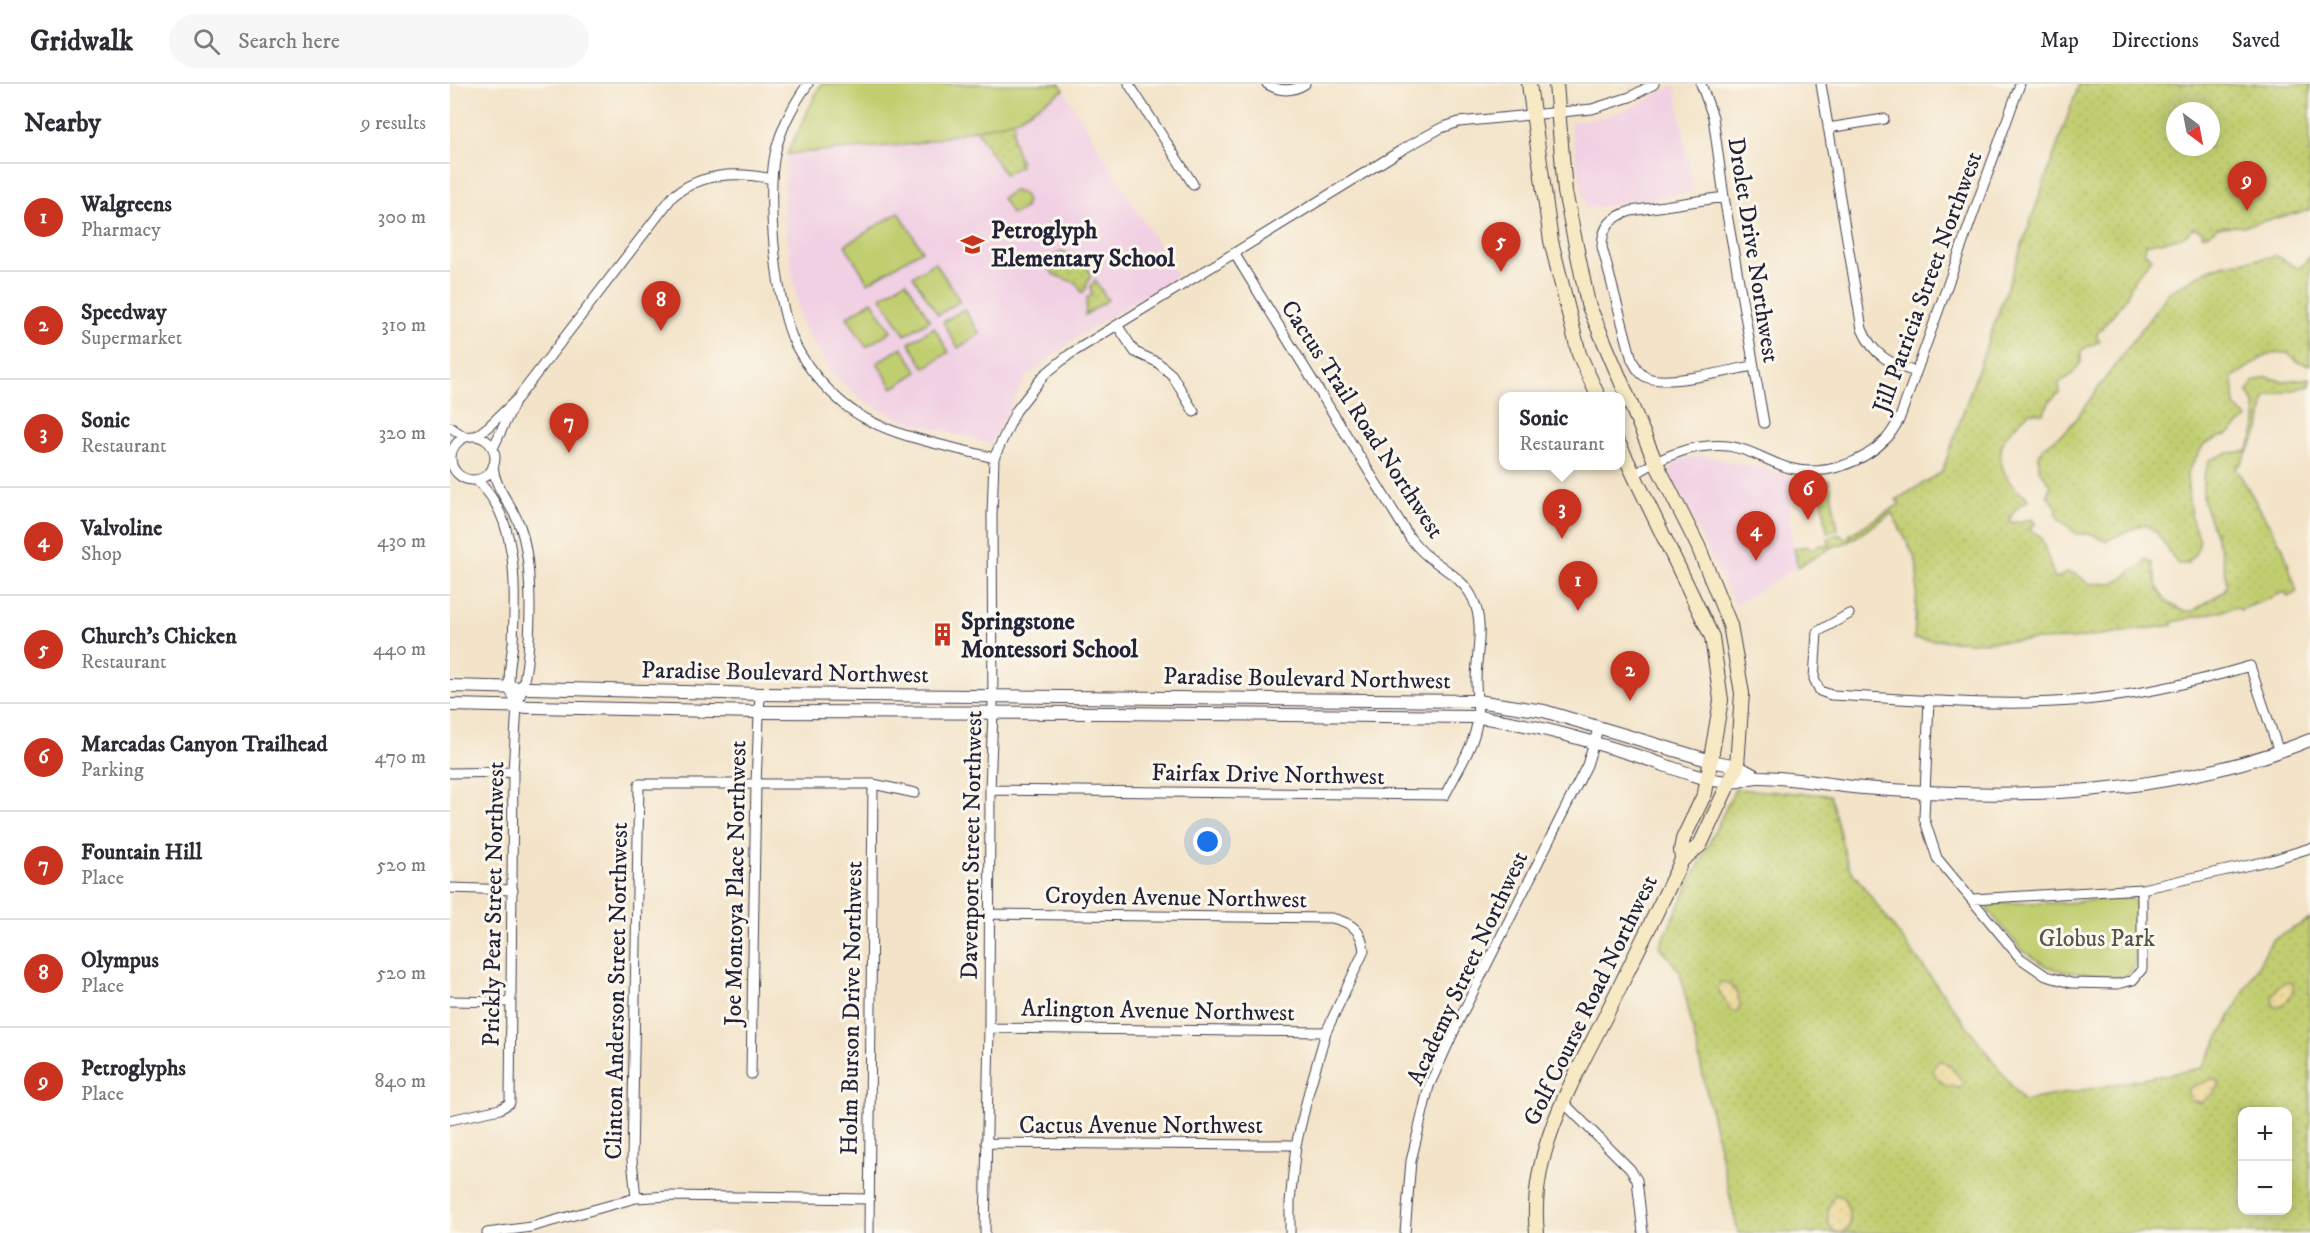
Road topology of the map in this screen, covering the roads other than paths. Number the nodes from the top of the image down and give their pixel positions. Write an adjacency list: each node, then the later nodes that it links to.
1 (808, 84): 15 (street)
2 (1129, 84): 16 (street)
3 (1267, 84): 10 (street)
4 (1529, 84): 12 (main road)
5 (1556, 84): 11 (main road, Golf Course Road Northwest)
6 (1654, 84): 11 (street)
7 (1701, 84): 17 (street, Drolet Drive Northwest)
8 (1821, 84): 14 (street)
9 (2020, 84): 21 (street, Jill Patricia Street Northwest)
10 (1301, 87)
11 (1560, 112): 12 (street); 33 (main road, Golf Course Road Northwest)
12 (1533, 115): 18 (street); 22 (main road)
13 (1884, 119): 14 (street)
14 (1828, 128): 21 (street)
15 (772, 179): 23 (street); 32 (street)
16 (1193, 184)
17 (1724, 197): 20 (street, Drolet Drive Northwest); 20 (street)
18 (1234, 253): 19 (street); 48 (street, Cactus Trail Road Northwest)
19 (1117, 325): 24 (street); 32 (street)
20 (1753, 366): 25 (street, Drolet Drive Northwest)
21 (1916, 372): 33 (street, Jill Patricia Street Northwest)
22 (1596, 392)
23 (517, 399): 27 (street); 29 (street)
24 (1194, 412)
25 (1764, 423)
26 (450, 428): 28 (street)
27 (476, 436): 28 (street); 29 (street)
28 (465, 437): 30 (street)
29 (493, 448): 34 (street)
30 (451, 450): 36 (street)
31 (1625, 456): 35 (main road, Golf Course Road Northwest)
32 (994, 458): 42 (street, Davenport Street Northwest)
33 (1655, 461): 35 (street, Jill Patricia Street Northwest); 63 (main road, Golf Course Road Northwest)
34 (493, 466): 36 (street); 40 (street)
35 (1634, 475): 62 (main road, Golf Course Road Northwest)
36 (477, 480): 39 (street)
37 (1849, 614): 46 (street)
38 (450, 686): 39 (street, Paradise Boulevard Northwest)
39 (509, 687): 40 (street, Paradise Boulevard Northwest); 50 (street)
40 (524, 688): 41 (street, Paradise Boulevard Northwest); 50 (street)
41 (760, 694): 42 (street, Paradise Boulevard Northwest); 51 (street, Joe Montoya Place Northwest)
42 (992, 697): 43 (street, Paradise Boulevard Northwest); 52 (street, Davenport Street Northwest)
43 (1111, 698): 44 (street, Paradise Boulevard Northwest); 53 (street)
44 (1261, 699): 45 (street, Paradise Boulevard Northwest); 54 (street)
45 (1278, 699): 47 (street, Paradise Boulevard Northwest); 55 (street)
46 (1929, 699): 61 (street); 72 (street)
47 (1339, 700): 48 (street, Paradise Boulevard Northwest); 56 (street)
48 (1477, 701): 57 (street, Fairfax Drive Northwest); 58 (street, Paradise Boulevard Northwest)
49 (450, 705): 50 (street, Paradise Boulevard Northwest)
50 (517, 705): 51 (street, Paradise Boulevard Northwest); 64 (street, Prickly Pear Street Northwest)
51 (758, 712): 52 (street, Paradise Boulevard Northwest); 68 (street, Joe Montoya Place Northwest)
52 (993, 712): 53 (street, Paradise Boulevard Northwest); 71 (street, Davenport Street Northwest)
53 (1064, 714): 54 (street, Paradise Boulevard Northwest)
54 (1243, 714): 55 (street, Paradise Boulevard Northwest)
55 (1292, 715): 56 (street, Paradise Boulevard Northwest)
56 (1360, 716): 57 (street, Paradise Boulevard Northwest)
57 (1478, 717): 60 (street, Paradise Boulevard Northwest); 71 (street, Fairfax Drive Northwest)
58 (1598, 729): 60 (street, Academy Street Northwest); 62 (street, Paradise Boulevard Northwest)
59 (2310, 740): 61 (street, Paradise Boulevard Northwest)
60 (1594, 742): 67 (street, Paradise Boulevard Northwest); 96 (street, Academy Street Northwest)
61 (2279, 752): 72 (street, Paradise Boulevard Northwest)
62 (1711, 761): 63 (street, Paradise Boulevard Northwest); 67 (main road, Golf Course Road Northwest)
63 (1737, 766): 66 (street, Paradise Boulevard Northwest); 69 (main road, Golf Course Road Northwest)
64 (513, 772): 65 (street); 78 (street, Prickly Pear Street Northwest)
65 (450, 773)
66 (1757, 777): 69 (street, Paradise Boulevard Northwest); 72 (street, Paradise Boulevard Northwest)
67 (1708, 778): 69 (street, Paradise Boulevard Northwest); 75 (main road, Golf Course Road Northwest)
68 (756, 783): 70 (street); 85 (street, Joe Montoya Place Northwest); 90 (street, Clinton Anderson Street Northwest)
69 (1730, 783): 75 (main road, Golf Course Road Northwest)
70 (873, 784): 73 (street); 91 (street, Holm Burson Drive Northwest)
71 (990, 790): 80 (street, Davenport Street Northwest)
72 (1924, 792): 79 (street)
73 (915, 793)
74 (2310, 848): 77 (street)
75 (1682, 860): 86 (main road, Golf Course Road Northwest)
76 (450, 888): 78 (street)
77 (2142, 889): 79 (street); 79 (street)
78 (513, 890): 82 (street, Prickly Pear Street Northwest)
79 (1972, 899)
80 (989, 914): 83 (street, Davenport Street Northwest); 84 (street, Croyden Avenue Northwest)
81 (450, 1001): 82 (street)
82 (512, 1002): 87 (street, Prickly Pear Street Northwest)
83 (989, 1028): 84 (street, Arlington Avenue Northwest); 88 (street, Davenport Street Northwest)
84 (1326, 1032): 89 (street)
85 (751, 1074)
86 (1563, 1102): 97 (main road, Golf Course Road Northwest); 98 (street)
87 (450, 1120)
88 (986, 1143): 89 (street, Cactus Avenue Northwest); 94 (street, Davenport Street Northwest)
89 (1296, 1145): 95 (street)
90 (636, 1198): 91 (street); 92 (street)
91 (869, 1199): 93 (street, Holm Burson Drive Northwest)
92 (487, 1233)
93 (869, 1233)
94 (985, 1233)
95 (1290, 1233)
96 (1405, 1233)
97 (1537, 1233)
98 (1643, 1233)

